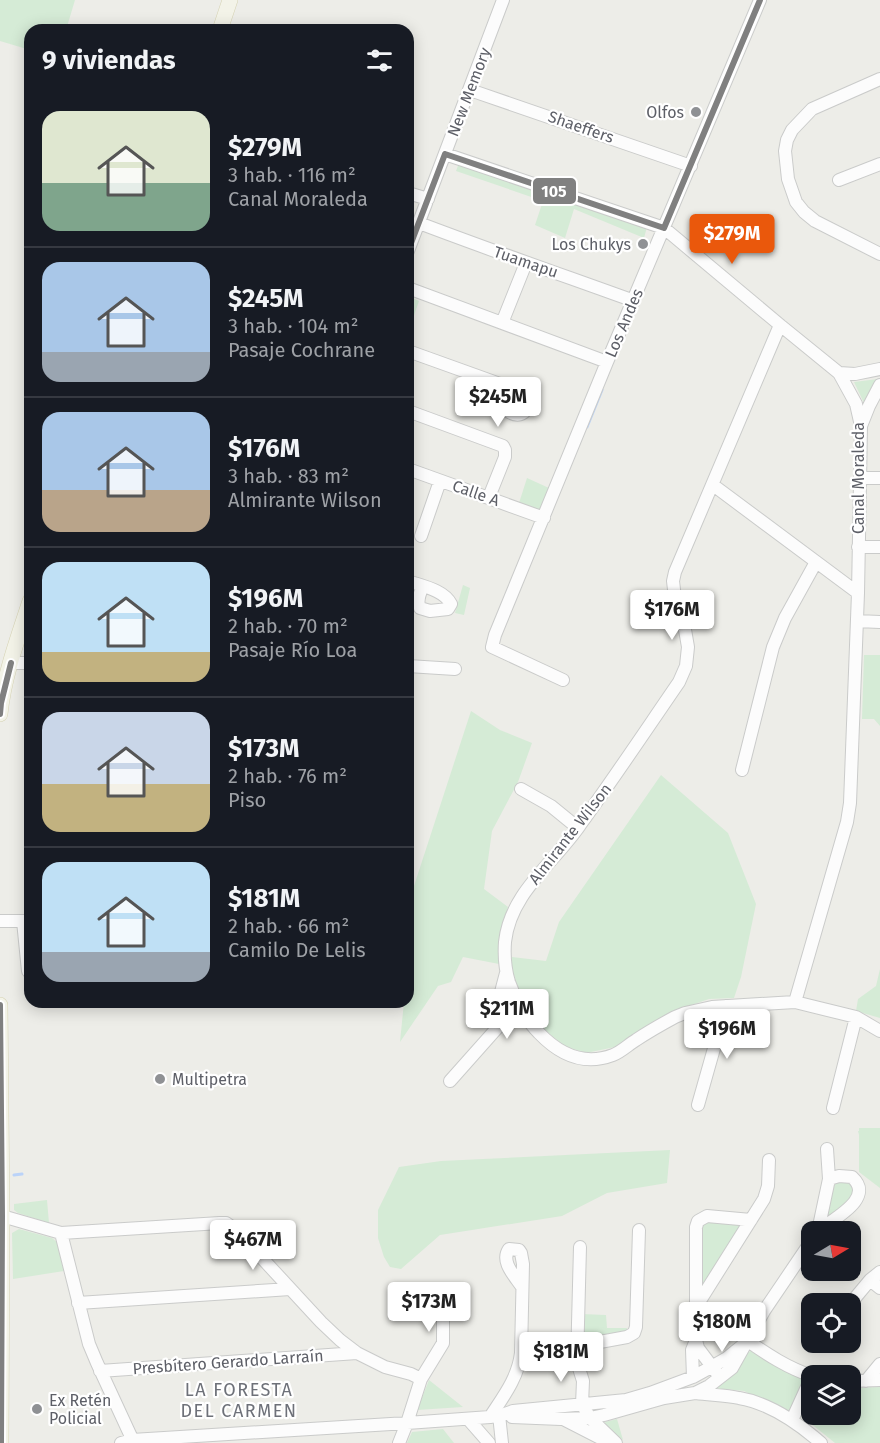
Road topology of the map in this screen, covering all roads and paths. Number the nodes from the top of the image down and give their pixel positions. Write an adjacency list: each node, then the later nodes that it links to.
1 (230, 0): 4 (main road)
2 (503, 0): 6 (street, New Memory)
3 (760, 0): 9 (street, Los Andes)
4 (222, 24)
5 (880, 79): 16 (street)
6 (470, 90): 7 (street, New Memory); 9 (street, Shaeffers)
7 (446, 154): 12 (street, New Memory); 14 (street, Canal Moraleda)
8 (880, 164): 10 (street)
9 (691, 166): 14 (street, Los Andes)
10 (839, 180)
11 (414, 195): 12 (street)
12 (428, 199): 13 (street, New Memory)
13 (419, 223): 15 (street, New Memory); 17 (street, Tuamapu)
14 (664, 228): 19 (street, Los Andes); 21 (street, Canal Moraleda)
15 (414, 236)
16 (880, 255)
17 (526, 263): 19 (street, Tuamapu); 20 (street)
18 (414, 290): 20 (street)
19 (634, 302): 23 (street, Los Andes)
20 (502, 323): 23 (street)
21 (780, 325): 25 (street, Canal Moraleda); 34 (street, Almirante Wilson)
22 (414, 353): 26 (street)
23 (607, 362): 36 (street, Los Andes)
24 (880, 369): 25 (street)
25 (839, 373): 29 (street, Canal Moraleda)
26 (503, 385)
27 (880, 385): 29 (street)
28 (414, 413): 35 (street)
29 (861, 426): 31 (street, Canal Moraleda)
30 (414, 471): 33 (street, Calle A)
31 (860, 478): 32 (street); 39 (street, Canal Moraleda)
32 (880, 478)
33 (440, 481): 35 (street, Calle A); 37 (street)
34 (713, 485): 40 (street); 55 (street, Almirante Wilson)
35 (489, 497): 36 (street, Calle A)
36 (544, 518): 51 (street, Los Andes)
37 (422, 536)
38 (880, 547): 39 (street)
39 (858, 548): 43 (street, Canal Moraleda)
40 (816, 562): 43 (street); 53 (street)
41 (414, 583): 42 (street)
42 (423, 586)
43 (858, 593): 45 (street, Canal Moraleda)
44 (24, 621): 47 (main road)
45 (857, 621): 46 (street); 59 (street, Canal Moraleda)
46 (880, 622)
47 (11, 663): 48 (street); 52 (main road)
48 (24, 663)
49 (414, 666): 50 (street)
50 (455, 669)
51 (562, 680)
52 (0, 714)
53 (742, 770)
54 (521, 789): 55 (street)
55 (578, 828): 58 (street, Almirante Wilson)
56 (0, 921): 57 (street)
57 (24, 921)
58 (506, 972): 61 (street, Almirante Wilson); 64 (street)
59 (795, 1002): 61 (street, Almirante Wilson); 62 (street, Almirante Wilson)
60 (0, 1005): 70 (main road)
61 (726, 1006): 65 (street)
62 (855, 1017): 63 (street, Almirante Wilson); 66 (street)
63 (880, 1031)
64 (450, 1082)
65 (698, 1105)
66 (833, 1108)
67 (827, 1149): 69 (street)
68 (769, 1160): 71 (street)
69 (829, 1179): 72 (street); 73 (street)
70 (2, 1216): 75 (street); 78 (main road)
71 (751, 1220): 85 (street); 85 (street)
72 (819, 1221)
73 (832, 1221)
74 (639, 1230): 88 (street)
75 (61, 1233): 81 (street); 84 (street)
76 (580, 1247): 88 (street)
77 (801, 1256): 87 (street)
78 (1, 1261): 111 (main road)
79 (877, 1280): 83 (street)
80 (522, 1287): 104 (street)
81 (290, 1289): 84 (street); 89 (street)
82 (443, 1289): 95 (street)
83 (861, 1294)
84 (78, 1303): 92 (street)
85 (696, 1307): 86 (street)
86 (696, 1340): 91 (street); 94 (street)
87 (748, 1341): 91 (street); 93 (street); 96 (street)
88 (578, 1346): 102 (street)
89 (357, 1353): 92 (street, Presbítero Gerardo Larraín); 95 (street)
90 (880, 1364): 99 (street)
91 (713, 1366): 94 (street); 96 (street)
92 (100, 1371): 110 (street)
93 (801, 1372)
94 (693, 1377): 102 (street)
95 (420, 1379): 109 (street)
96 (720, 1379): 100 (street)
97 (880, 1380): 99 (street)
98 (861, 1381): 99 (street)
99 (866, 1381)
100 (695, 1393): 105 (street); 108 (street)
101 (801, 1400): 108 (street)
102 (578, 1405): 103 (street); 105 (street)
103 (530, 1414): 104 (street); 107 (street)
104 (497, 1415): 106 (street); 114 (street)
105 (590, 1418): 107 (street); 116 (street)
106 (468, 1419): 109 (street); 113 (street)
107 (561, 1419): 115 (street)
108 (792, 1420): 117 (street)
109 (407, 1423): 110 (street); 112 (street)
110 (129, 1442)
111 (2, 1443)
112 (399, 1443)
113 (489, 1443)
114 (502, 1443)
115 (610, 1443)
116 (616, 1443)
117 (821, 1443)

